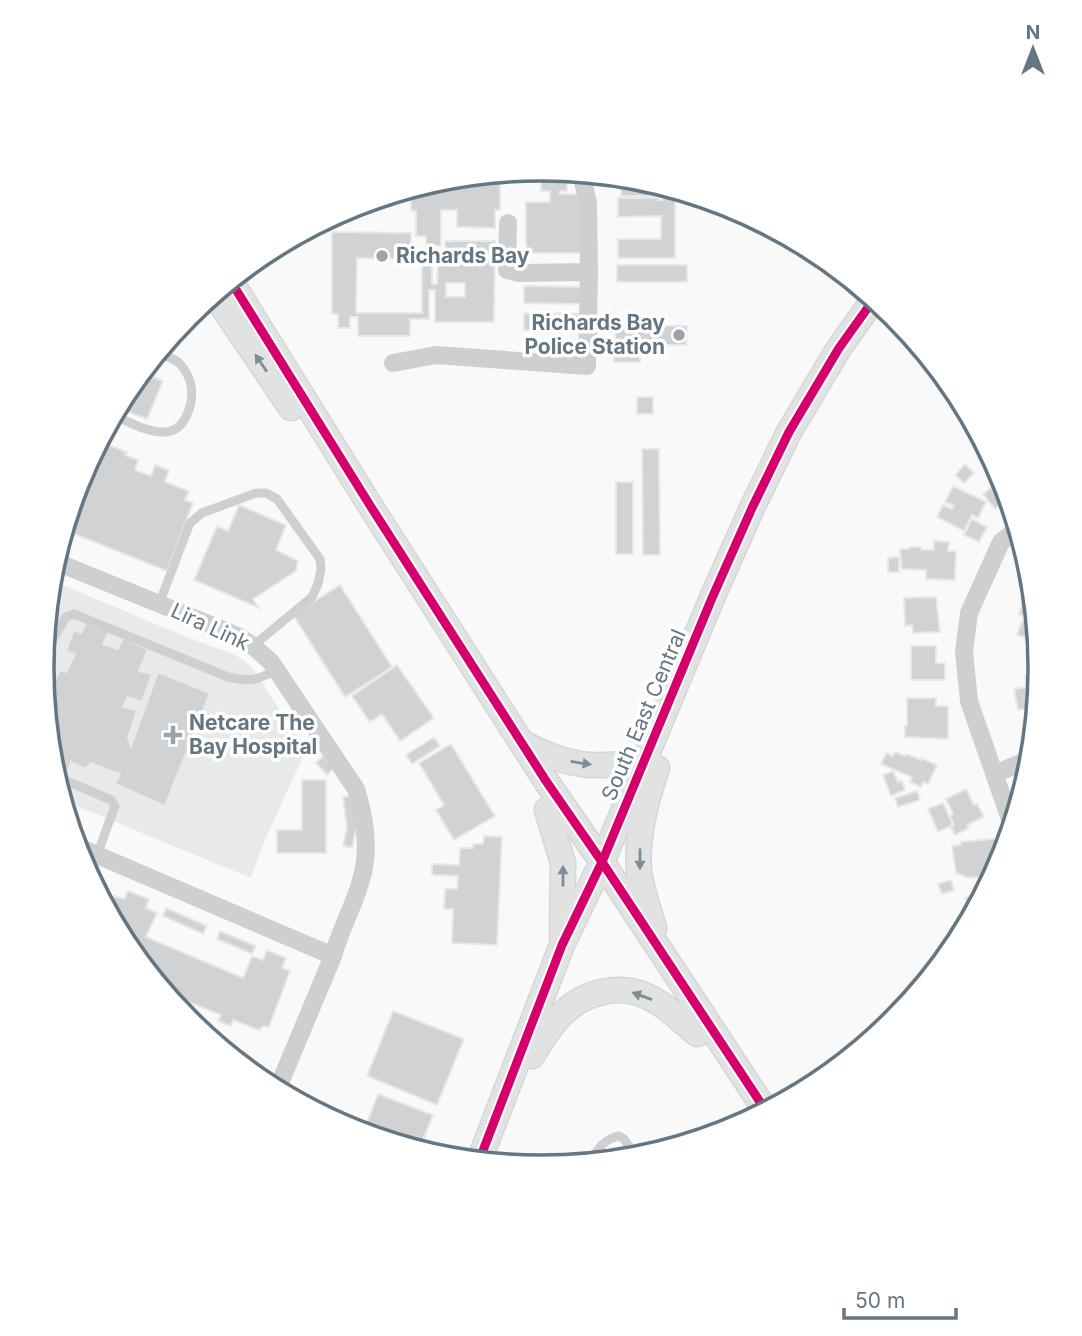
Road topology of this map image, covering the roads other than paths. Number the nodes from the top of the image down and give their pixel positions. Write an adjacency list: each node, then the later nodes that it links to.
1 (584, 183): 3 (street)
2 (508, 223): 3 (street)
3 (589, 272): 9 (street)
4 (236, 289): 17 (street)
5 (220, 302): 23 (street, one-way to 5)
6 (868, 308): 19 (street, South East Central)
7 (875, 315): 19 (street, South East Central)
8 (167, 357): 10 (lane)
9 (393, 363)
10 (123, 419)
11 (1009, 536): 20 (street)
12 (66, 566): 13 (street, Lira Link)
13 (159, 604): 15 (street, Lira Link); 15 (lane)
14 (55, 636): 16 (lane)
15 (253, 646): 16 (street, Lira Link)
16 (276, 670): 30 (street, Lira Link)
17 (522, 743): 19 (street, one-way to 19); 27 (street)
18 (1018, 764): 20 (street)
19 (650, 765): 27 (street, South East Central); 29 (street, one-way to 29)
20 (994, 774): 22 (street)
21 (68, 782): 24 (lane)
22 (1006, 809)
23 (547, 810): 27 (street); 28 (street, one-way to 23)
24 (92, 856)
25 (96, 865): 30 (street)
26 (96, 865): 30 (street)
27 (603, 876): 28 (street, South East Central); 29 (street); 31 (street); 32 (street, South East Central)
28 (562, 945): 37 (street, South East Central)
29 (658, 946): 34 (street)
30 (326, 959): 33 (street)
31 (697, 1034): 32 (street, one-way to 32); 35 (street)
32 (532, 1056): 39 (street, South East Central)
33 (275, 1076)
34 (760, 1103)
35 (748, 1109)
36 (629, 1146): 38 (lane)
37 (483, 1152)
38 (596, 1152)
39 (494, 1153)

